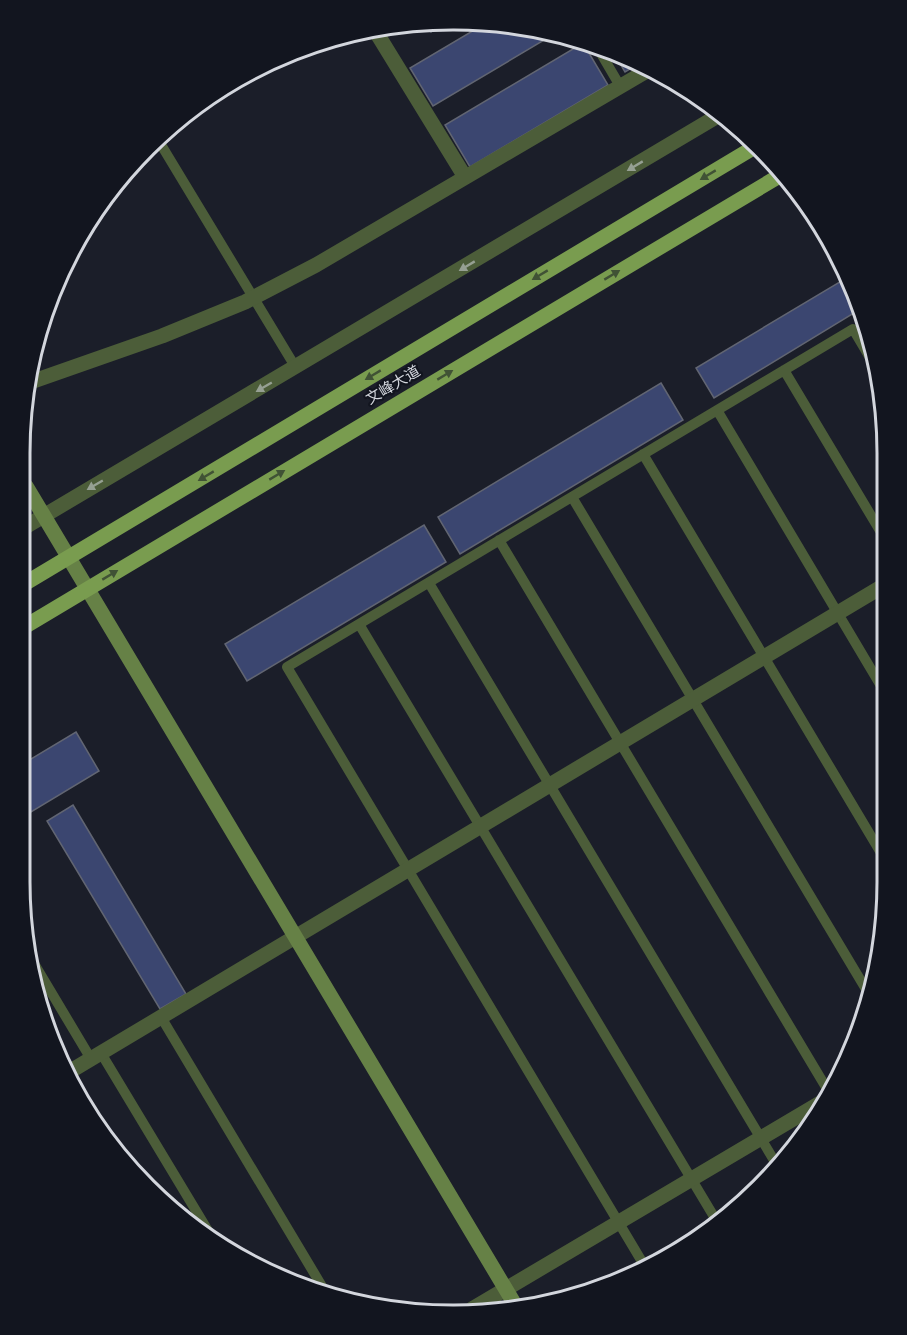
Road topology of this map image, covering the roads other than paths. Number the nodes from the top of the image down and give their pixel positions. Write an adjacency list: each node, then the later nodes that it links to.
1 (379, 37): 8 (street)
2 (603, 57): 4 (lane)
3 (641, 74): 4 (street)
4 (620, 86): 8 (street)
5 (712, 119): 12 (street, one-way to 12)
6 (162, 146): 10 (lane)
7 (749, 150): 23 (main road, 文峰大道, one-way to 23)
8 (465, 177): 10 (street)
9 (775, 178): 26 (main road, 文峰大道, one-way to 9)
10 (253, 297): 12 (lane); 14 (street)
11 (864, 347): 13 (lane)
12 (296, 368): 19 (street, one-way to 19)
13 (784, 370): 15 (lane); 21 (lane)
14 (37, 380)
15 (717, 410): 16 (lane); 28 (lane)
16 (643, 454): 18 (lane); 31 (lane)
17 (30, 493): 19 (street)
18 (572, 497): 22 (lane); 33 (lane)
19 (43, 516): 20 (street); 23 (street)
20 (30, 524)
21 (877, 526)
22 (499, 540): 25 (lane); 34 (lane)
23 (68, 558): 24 (main road, 文峰大道); 26 (street)
24 (30, 580)
25 (429, 583): 30 (lane); 35 (lane)
26 (87, 589): 29 (main road, 文峰大道); 39 (street)
27 (877, 590): 28 (street)
28 (838, 613): 31 (street); 32 (lane)
29 (30, 623)
30 (359, 624): 36 (lane); 38 (lane)
31 (764, 657): 33 (street); 37 (lane)
32 (877, 679)
33 (692, 699): 34 (street); 41 (lane)
34 (620, 743): 35 (street); 45 (lane)
35 (549, 785): 36 (street); 47 (lane)
36 (480, 826): 38 (street); 49 (lane)
37 (877, 846)
38 (407, 869): 39 (street); 52 (lane)
39 (296, 936): 42 (street); 55 (street)
40 (40, 971): 43 (lane)
41 (864, 986)
42 (161, 1017): 43 (street); 54 (lane)
43 (96, 1056): 44 (street); 51 (lane)
44 (74, 1069)
45 (824, 1085)
46 (811, 1108): 47 (street)
47 (761, 1138): 48 (lane); 49 (street)
48 (773, 1159)
49 (692, 1179): 50 (lane); 52 (street)
50 (713, 1215)
51 (202, 1222)
52 (619, 1223): 53 (lane); 55 (street)
53 (641, 1261)
54 (321, 1284)
55 (506, 1289): 56 (street); 57 (street)
56 (513, 1300)
57 (480, 1304)

